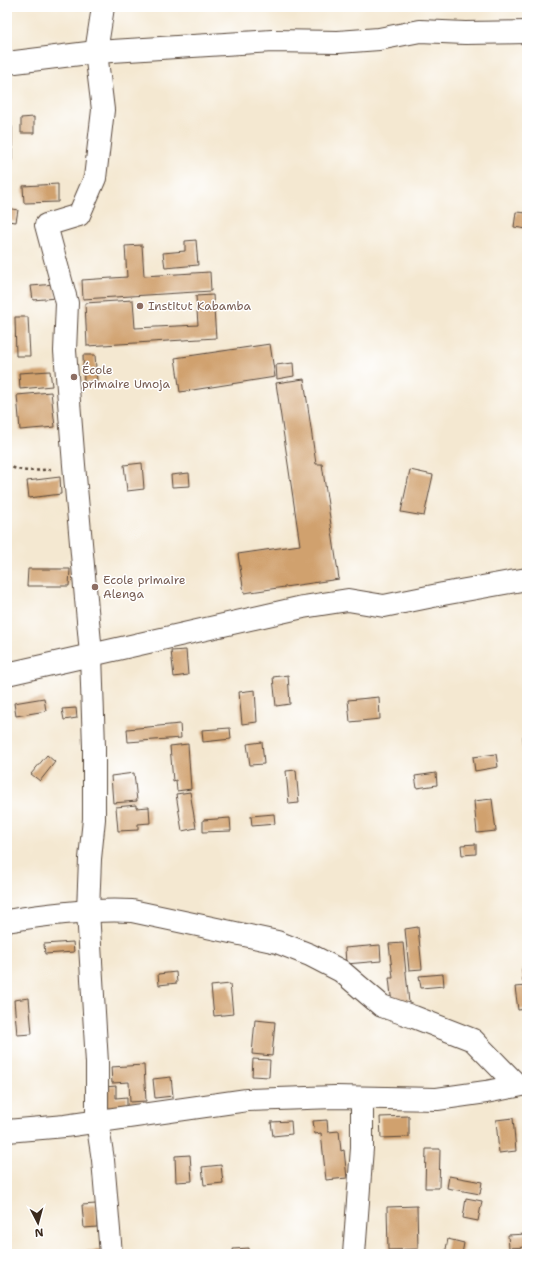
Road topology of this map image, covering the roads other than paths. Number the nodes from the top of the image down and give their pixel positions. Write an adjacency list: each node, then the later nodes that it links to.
1 (103, 7): 3 (street)
2 (527, 32): 3 (street)
3 (96, 52): 4 (street); 6 (street)
4 (7, 63)
5 (527, 579): 6 (street)
6 (91, 654): 7 (street); 8 (street)
7 (7, 674)
8 (88, 911): 9 (street); 10 (street); 12 (street)
9 (7, 921)
10 (522, 1084): 11 (street)
11 (362, 1098): 12 (street); 15 (street)
12 (97, 1121): 13 (street); 14 (street)
13 (7, 1131)
14 (111, 1254)
15 (354, 1254)

